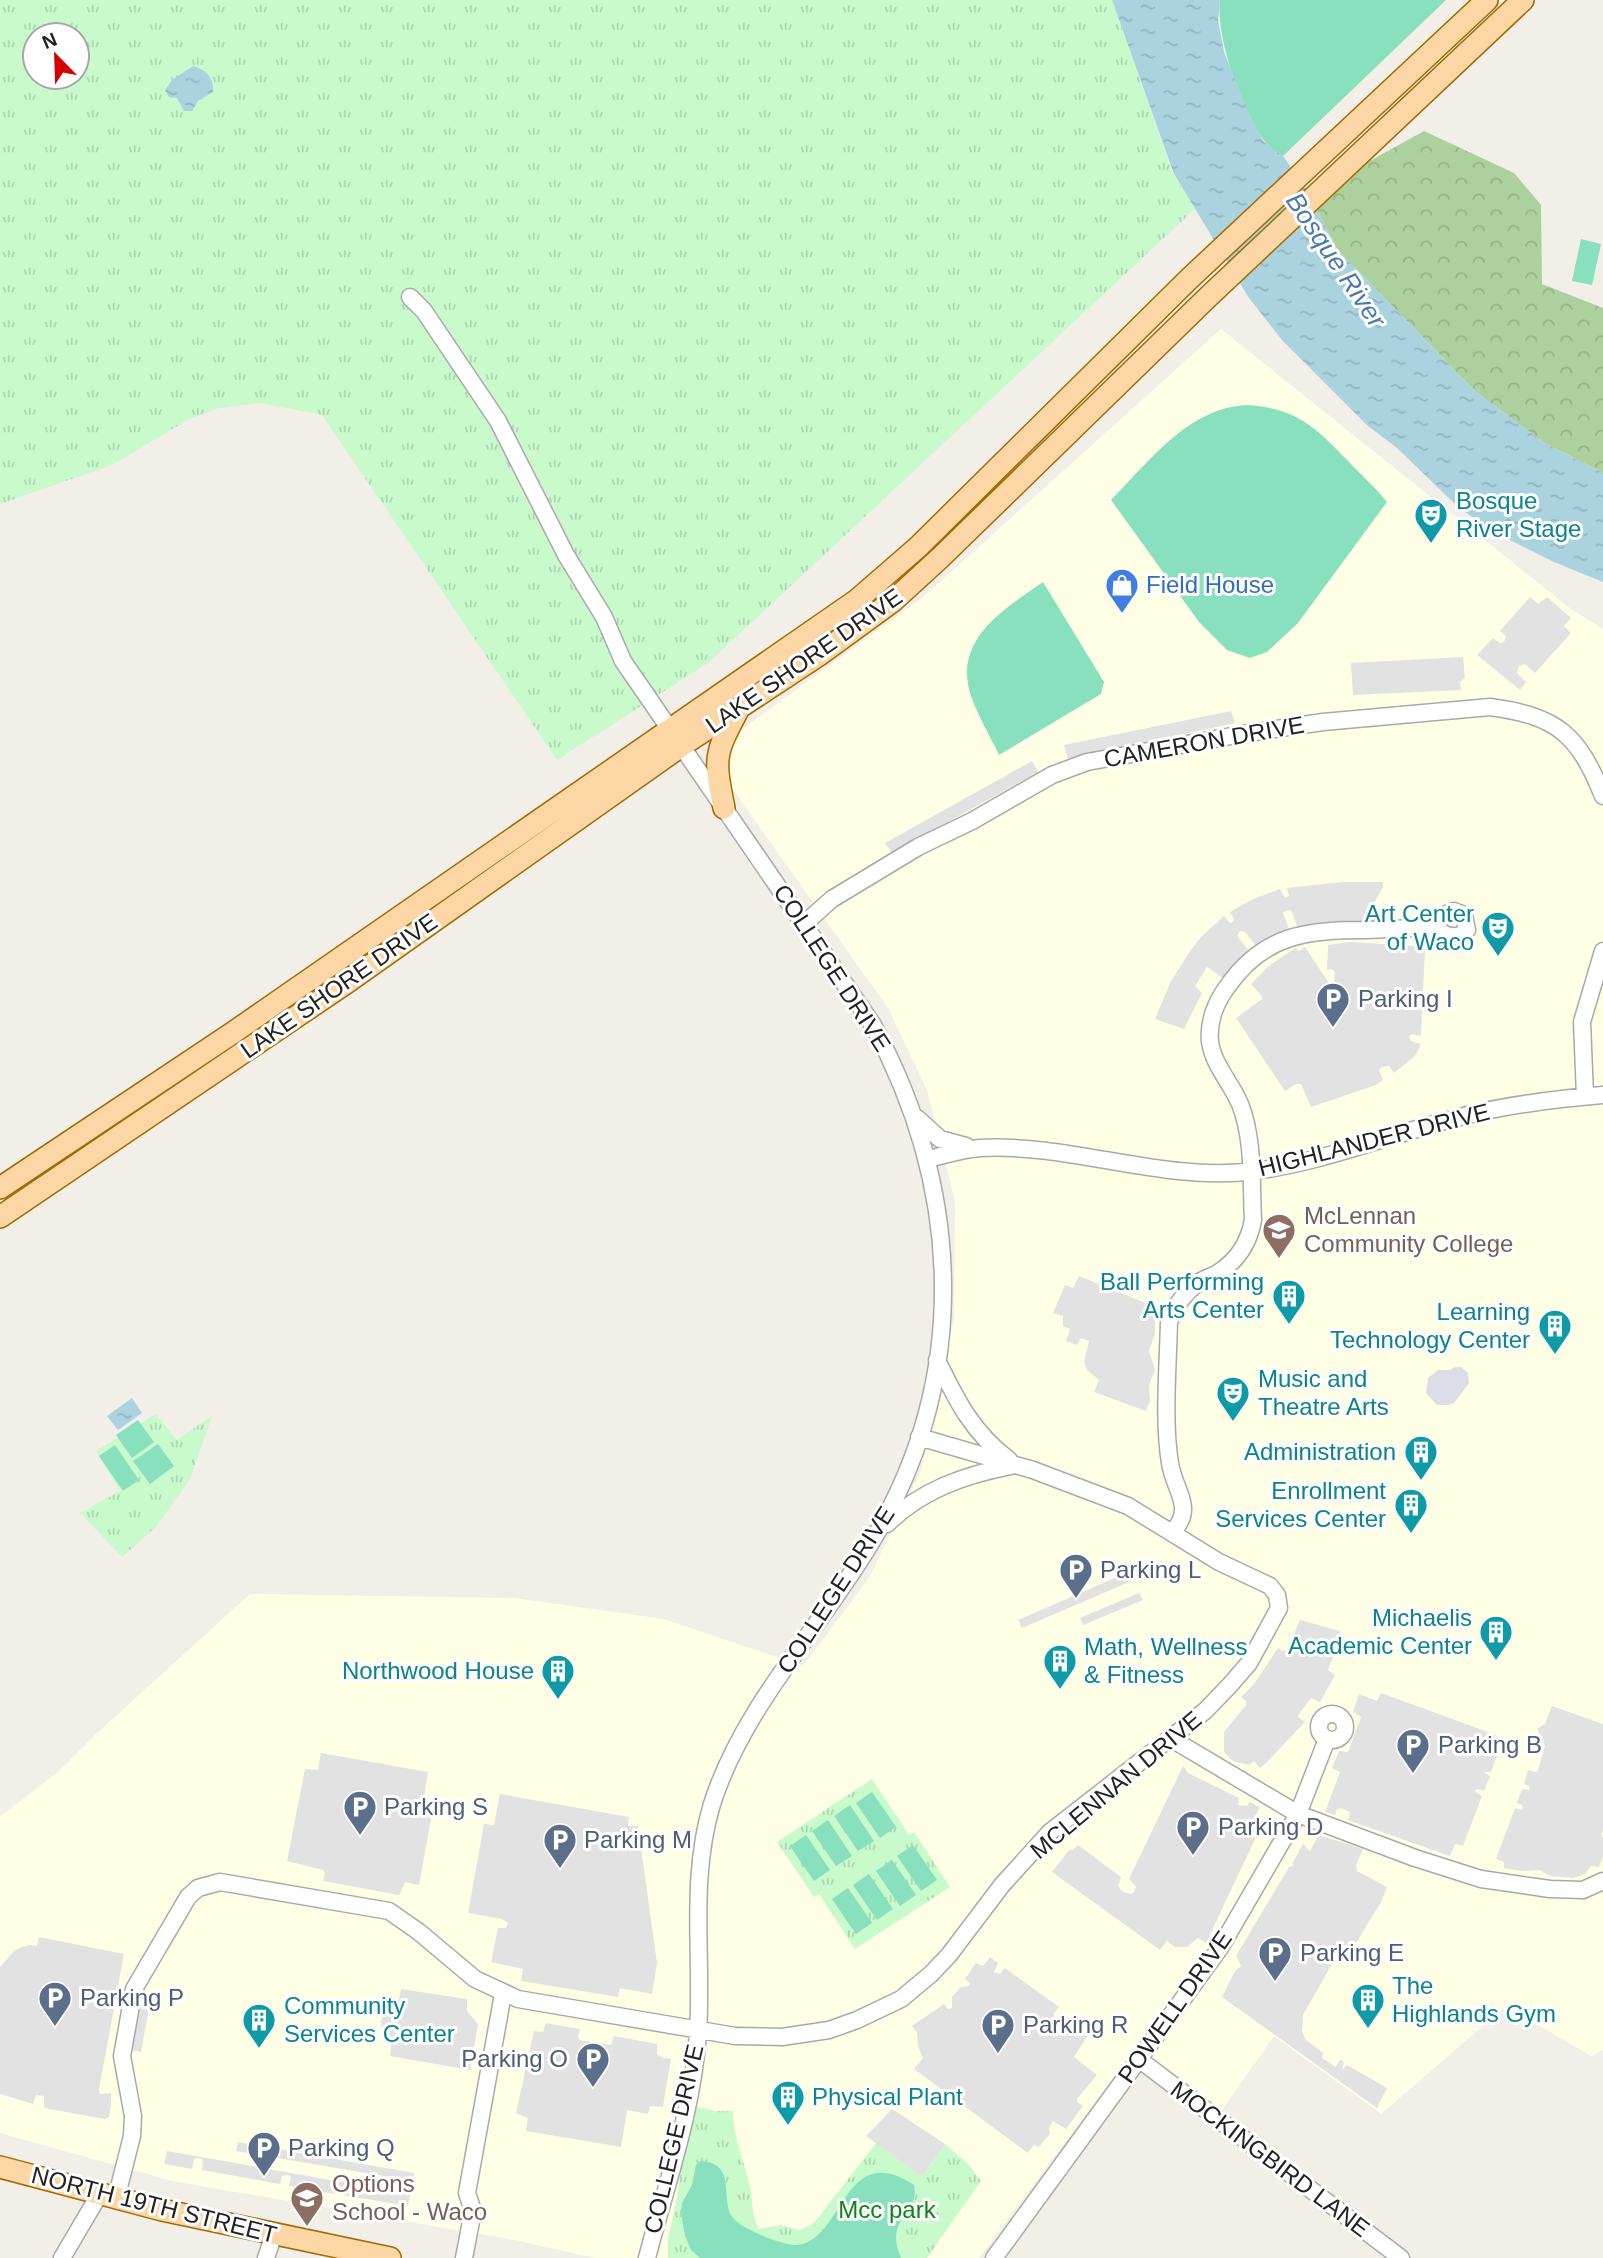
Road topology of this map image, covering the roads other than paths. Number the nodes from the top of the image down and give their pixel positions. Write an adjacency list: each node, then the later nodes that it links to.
1 (1487, 0): 5 (main road, LAKE SHORE DRIVE)
2 (1523, 0): 4 (main road, LAKE SHORE DRIVE)
3 (410, 297): 5 (street, COLLEGE DRIVE)
4 (740, 707): 5 (main road, LAKE SHORE DRIVE); 7 (main road)
5 (675, 737): 7 (street, COLLEGE DRIVE); 17 (main road, LAKE SHORE DRIVE); 18 (main road, LAKE SHORE DRIVE)
6 (1603, 796): 8 (street, CAMERON DRIVE)
7 (724, 808): 8 (street, COLLEGE DRIVE)
8 (805, 923): 13 (street, COLLEGE DRIVE)
9 (1436, 927): 16 (street)
10 (1603, 951): 12 (street)
11 (1603, 1095): 12 (street, HIGHLANDER DRIVE)
12 (1585, 1096): 16 (street, HIGHLANDER DRIVE)
13 (915, 1117): 14 (street, HIGHLANDER DRIVE); 15 (street, COLLEGE DRIVE)
14 (979, 1148): 15 (street, HIGHLANDER DRIVE); 16 (street, HIGHLANDER DRIVE)
15 (928, 1159): 19 (street, COLLEGE DRIVE)
16 (1250, 1171): 22 (street)
17 (0, 1188)
18 (0, 1217)
19 (937, 1360): 20 (street, COLLEGE DRIVE); 21 (street)
20 (919, 1437): 21 (street); 23 (street, COLLEGE DRIVE)
21 (1017, 1465): 22 (street); 23 (street)
22 (1172, 1533): 24 (street, MCLENNAN DRIVE)
23 (875, 1536): 29 (street, COLLEGE DRIVE)
24 (1170, 1738): 26 (street); 29 (street, MCLENNAN DRIVE)
25 (1327, 1739): 26 (street, POWELL DRIVE)
26 (1298, 1814): 27 (street); 30 (street, POWELL DRIVE)
27 (1603, 1881)
28 (503, 1994): 29 (street, MCLENNAN DRIVE); 32 (street, MCLENNAN DRIVE); 37 (street)
29 (698, 2029): 38 (street, COLLEGE DRIVE)
30 (1140, 2060): 39 (street, POWELL DRIVE); 40 (street, MOCKINGBIRD LANE)
31 (0, 2167): 32 (main road, NORTH 19TH STREET)
32 (107, 2197): 33 (main road, NORTH 19TH STREET); 34 (street, MCLENNAN DRIVE)
33 (274, 2234): 35 (street); 36 (main road, NORTH 19TH STREET)
34 (62, 2258)
35 (266, 2258)
36 (390, 2258)
37 (464, 2258)
38 (647, 2258)
39 (994, 2258)
40 (1401, 2258)

